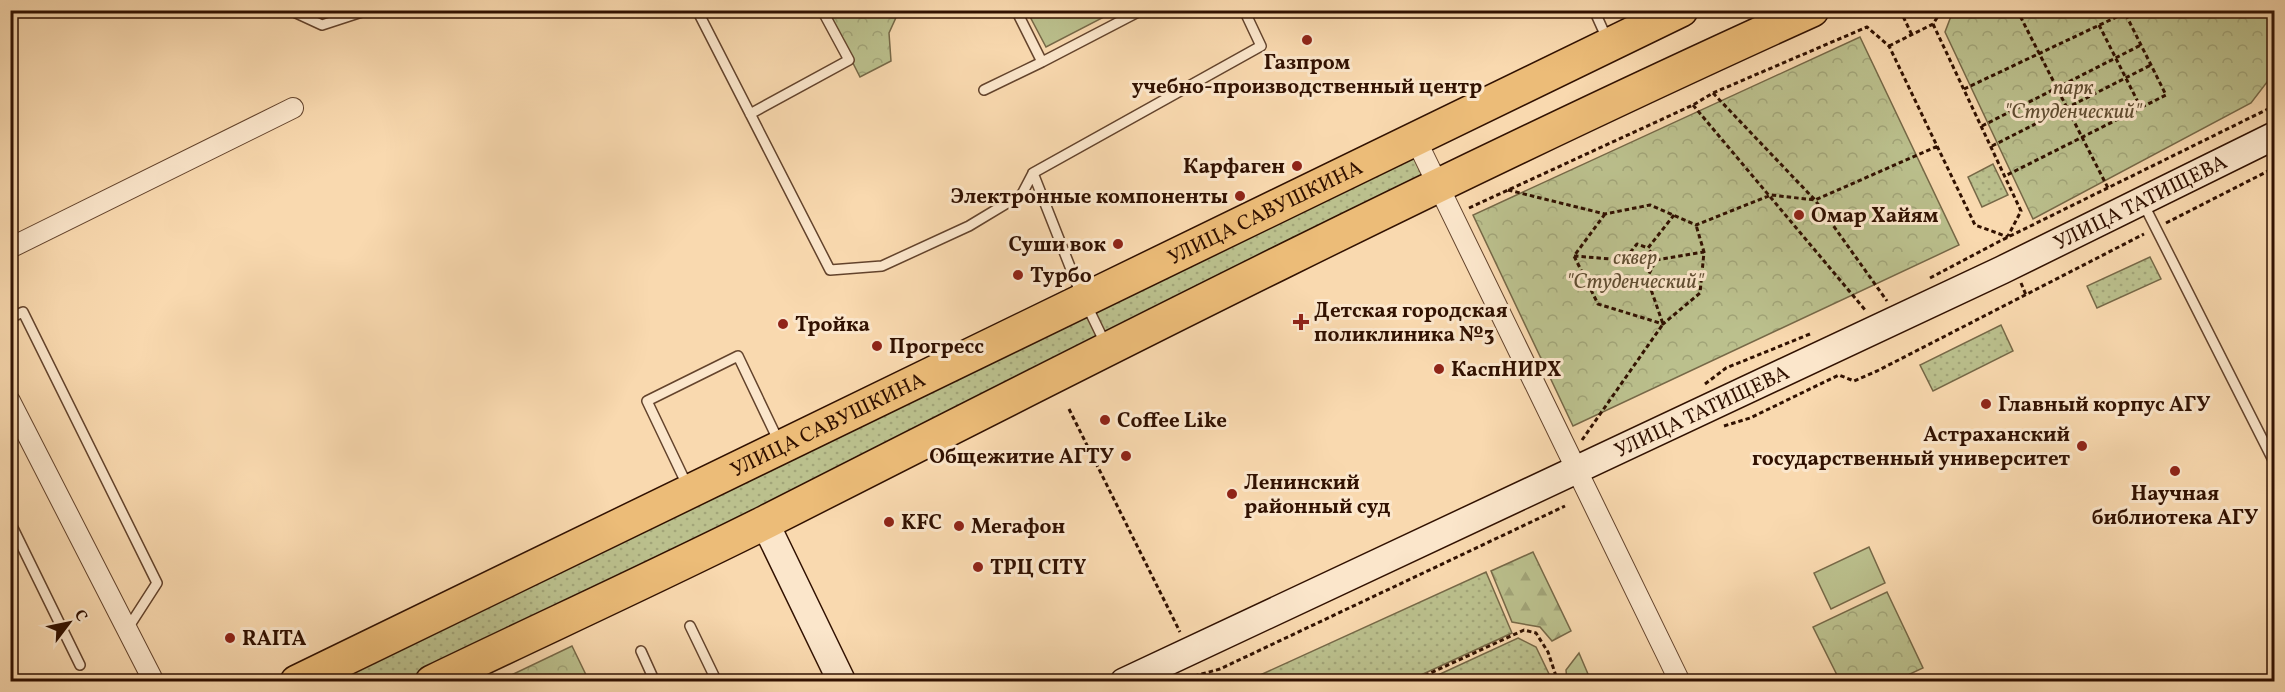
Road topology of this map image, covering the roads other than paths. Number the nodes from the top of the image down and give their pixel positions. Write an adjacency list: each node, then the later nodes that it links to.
1 (295, 10): 2 (lane)
2 (368, 10)
3 (697, 10): 15 (lane)
4 (822, 10): 15 (lane)
5 (1016, 10): 12 (lane)
6 (1142, 10): 12 (lane)
7 (1244, 10): 18 (lane)
8 (1593, 10): 11 (lane)
9 (1681, 10): 11 (highway, УЛИЦА САВУШКИНА)
10 (1812, 10): 19 (highway)
11 (1611, 46): 17 (highway, УЛИЦА САВУШКИНА)
12 (1042, 62): 13 (lane)
13 (984, 90)
14 (293, 108): 21 (street)
15 (750, 114): 18 (lane)
16 (2274, 136): 20 (main road, УЛИЦА ТАТИЩЕВА)
17 (1416, 140): 19 (street); 22 (highway, УЛИЦА САВУШКИНА)
18 (1033, 173): 22 (lane)
19 (1437, 186): 24 (highway); 28 (street)
20 (2143, 202): 28 (main road, УЛИЦА ТАТИЩЕВА); 29 (lane)
21 (10, 248)
22 (1084, 300): 24 (lane); 27 (highway, УЛИЦА САВУШКИНА)
23 (10, 318): 34 (lane)
24 (1108, 348): 32 (highway)
25 (10, 401): 26 (street)
26 (18, 433): 34 (street)
27 (782, 447): 30 (highway, УЛИЦА САВУШКИНА); 30 (lane)
28 (1577, 458): 43 (main road, УЛИЦА ТАТИЩЕВА); 44 (street)
29 (2274, 462)
30 (690, 491): 38 (highway, УЛИЦА САВУШКИНА)
31 (10, 522): 36 (lane)
32 (765, 522): 39 (highway); 42 (main road)
33 (690, 627): 41 (lane)
34 (127, 629): 37 (street)
35 (641, 651): 40 (lane)
36 (80, 665)
37 (154, 681)
38 (297, 681)
39 (432, 681)
40 (655, 681)
41 (717, 681)
42 (842, 681)
43 (1124, 681)
44 (1680, 681)

